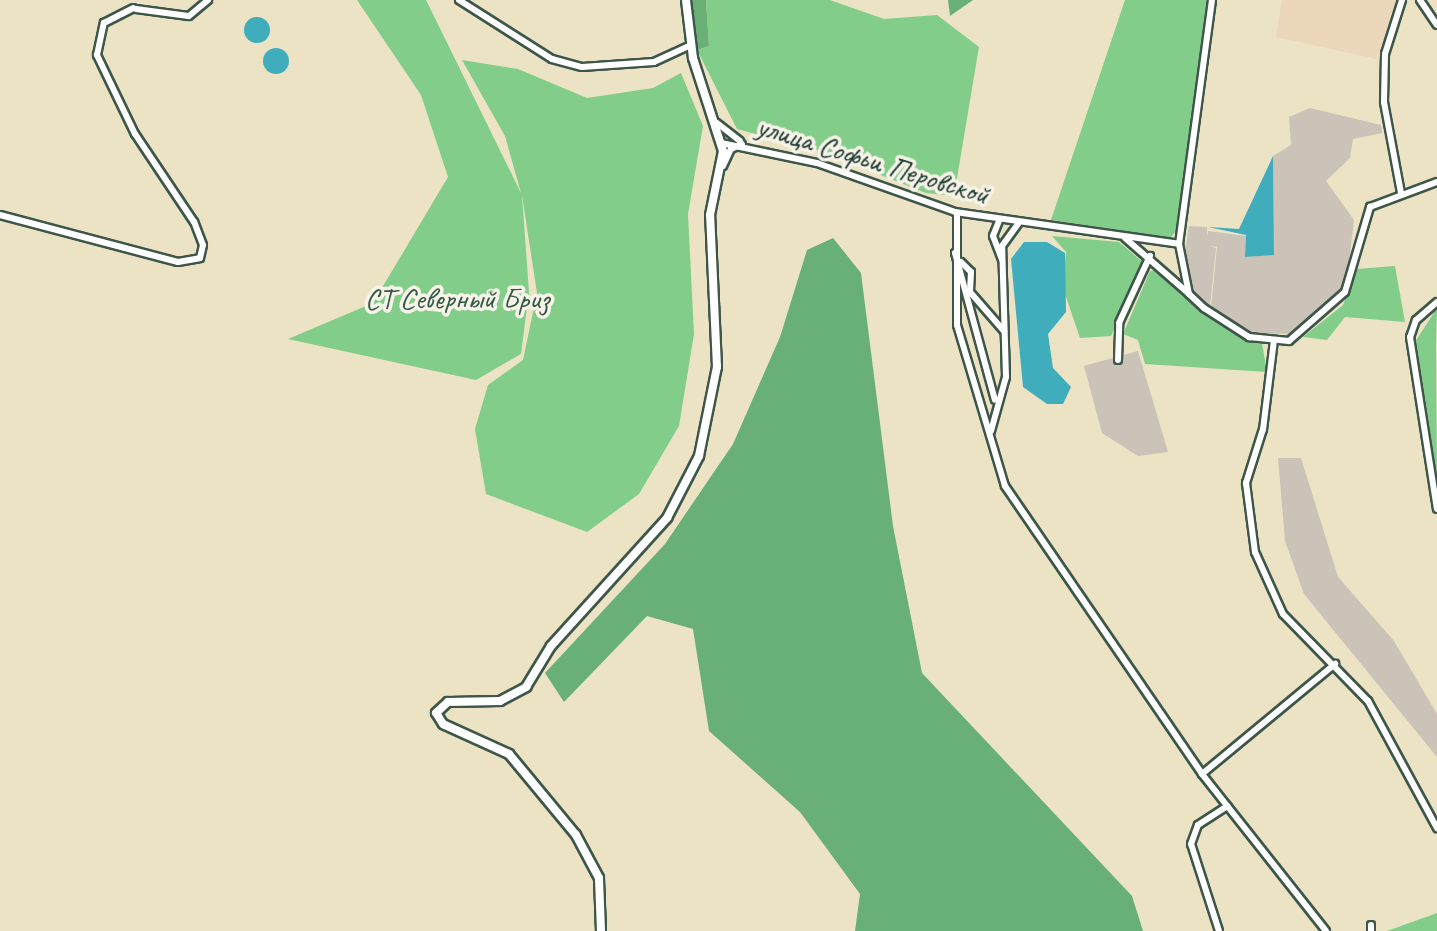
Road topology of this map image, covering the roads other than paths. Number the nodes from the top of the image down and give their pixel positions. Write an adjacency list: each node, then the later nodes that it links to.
1 (208, 0): 16 (street)
2 (459, 0): 8 (street)
3 (687, 0): 8 (main road)
4 (1212, 0): 20 (street)
5 (1402, 0): 14 (street)
6 (1420, 0): 7 (street)
7 (1437, 25)
8 (691, 45): 9 (main road)
9 (716, 122): 10 (main road); 11 (street)
10 (721, 143): 11 (street, улица Софьи Перовской); 12 (main road)
11 (746, 143): 12 (street); 15 (street, улица Софьи Перовской)
12 (718, 178): 37 (main road)
13 (1437, 182): 14 (street)
14 (1401, 193): 28 (street)
15 (957, 213): 17 (street, улица Софьи Перовской); 21 (street)
16 (0, 215)
17 (999, 221): 18 (street, улица Софьи Перовской); 23 (street)
18 (1019, 223): 19 (street, улица Софьи Перовской); 23 (street)
19 (1119, 235): 20 (street, улица Софьи Перовской); 22 (street)
20 (1179, 244): 25 (street)
21 (955, 253): 24 (street); 31 (street)
22 (1150, 256): 25 (street); 29 (street)
23 (1002, 259): 27 (street)
24 (970, 292): 27 (street); 30 (street)
25 (1189, 294): 28 (street)
26 (1437, 302): 32 (street)
27 (1004, 331): 30 (street)
28 (1274, 340): 33 (street)
29 (1118, 360)
30 (996, 402): 31 (street)
31 (990, 433): 34 (street)
32 (1437, 509)
33 (1335, 664): 34 (street); 36 (street)
34 (1202, 774): 39 (street)
35 (1227, 806): 38 (street)
36 (1437, 828)
37 (601, 931)
38 (1219, 931)
39 (1326, 931)

